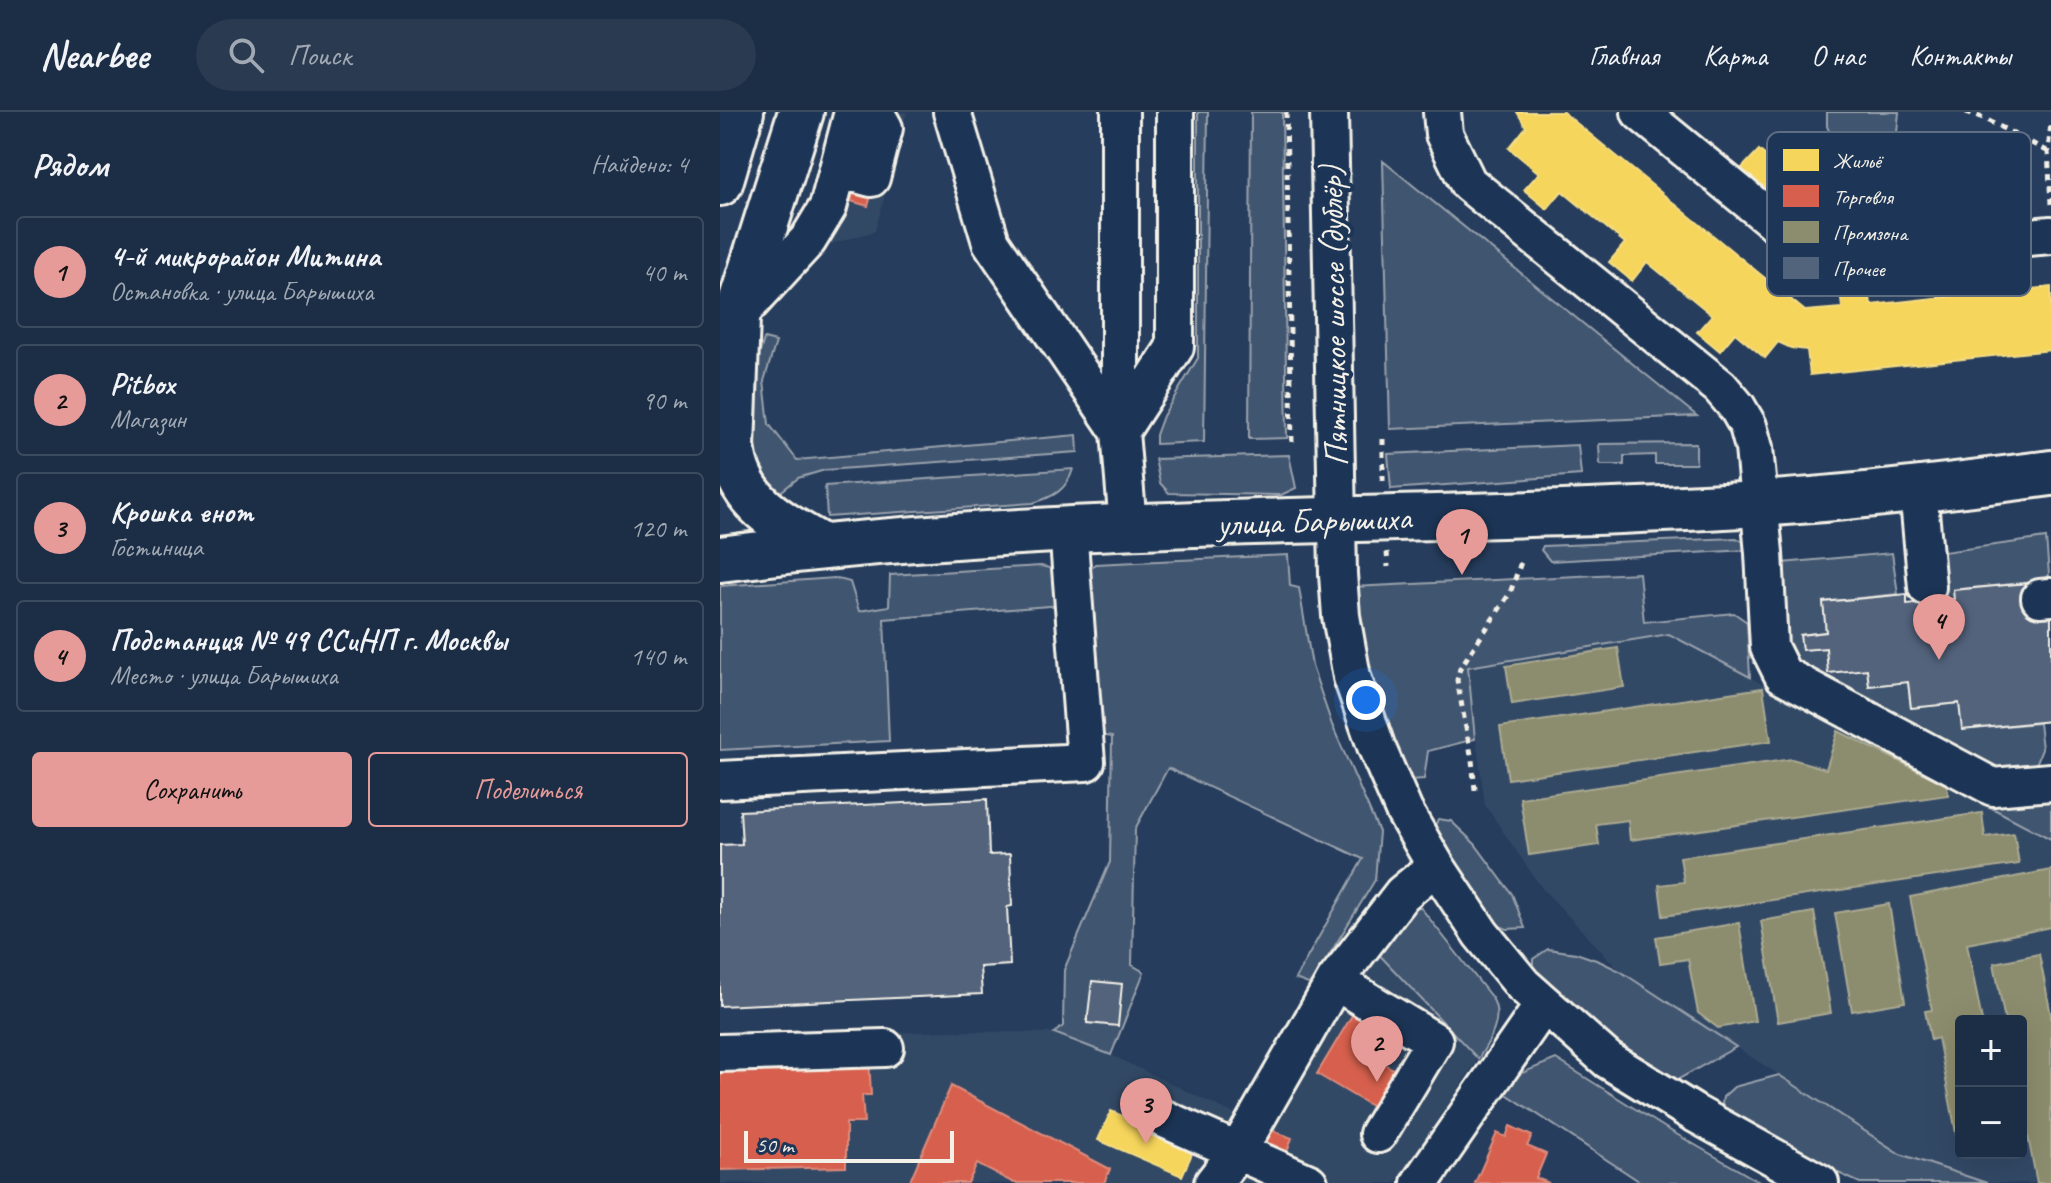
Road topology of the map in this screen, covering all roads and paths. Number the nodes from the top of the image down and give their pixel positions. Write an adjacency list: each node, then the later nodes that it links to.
1 (741, 112): 18 (main road)
2 (801, 112): 23 (main road)
3 (853, 112): 17 (street)
4 (875, 112): 17 (street)
5 (952, 112): 25 (street)
6 (1120, 112): 25 (street)
7 (1175, 112): 25 (street)
8 (1286, 112): 27 (path)
9 (1329, 112): 32 (street, Пятницкое шоссе (дублёр))
10 (1442, 112): 31 (street)
11 (1640, 112): 20 (street)
12 (1966, 112): 14 (path)
13 (2051, 123): 16 (path)
14 (2011, 132)
15 (2031, 142): 16 (path)
16 (2050, 152): 19 (path)
17 (838, 169): 23 (street)
18 (720, 183)
19 (2051, 209)
20 (1767, 216)
21 (2051, 235): 22 (street)
22 (2031, 237)
23 (737, 318): 24 (main road); 35 (main road)
24 (720, 366)
25 (1120, 432): 33 (street)
26 (1383, 439): 29 (path)
27 (1292, 443)
28 (2051, 473): 30 (main road, улица Барышиха)
29 (1383, 485)
30 (1918, 490): 31 (main road, улица Барышиха); 38 (street)
31 (1759, 504): 32 (main road, улица Барышиха); 40 (street)
32 (1337, 521): 33 (main road, улица Барышиха); 42 (street, Пятницкое шоссе (дублёр))
33 (1128, 526): 34 (main road, улица Барышиха)
34 (1068, 529): 35 (main road, улица Барышиха); 39 (street)
35 (822, 547): 36 (main road, улица Барышиха)
36 (720, 559)
37 (1521, 562): 41 (path)
38 (1927, 587)
39 (720, 780)
40 (2051, 782)
41 (1475, 790)
42 (1436, 866): 43 (street); 44 (street, Пятницкое шоссе (дублёр))
43 (1335, 981): 48 (street); 49 (street)
44 (1544, 1004): 52 (street); 53 (street, Пятницкое шоссе (дублёр))
45 (885, 1048): 46 (street)
46 (720, 1053)
47 (1151, 1113): 49 (street)
48 (1378, 1134)
49 (1238, 1151): 50 (street); 51 (street)
50 (1213, 1183)
51 (1309, 1183)
52 (1420, 1183)
53 (1820, 1183)

